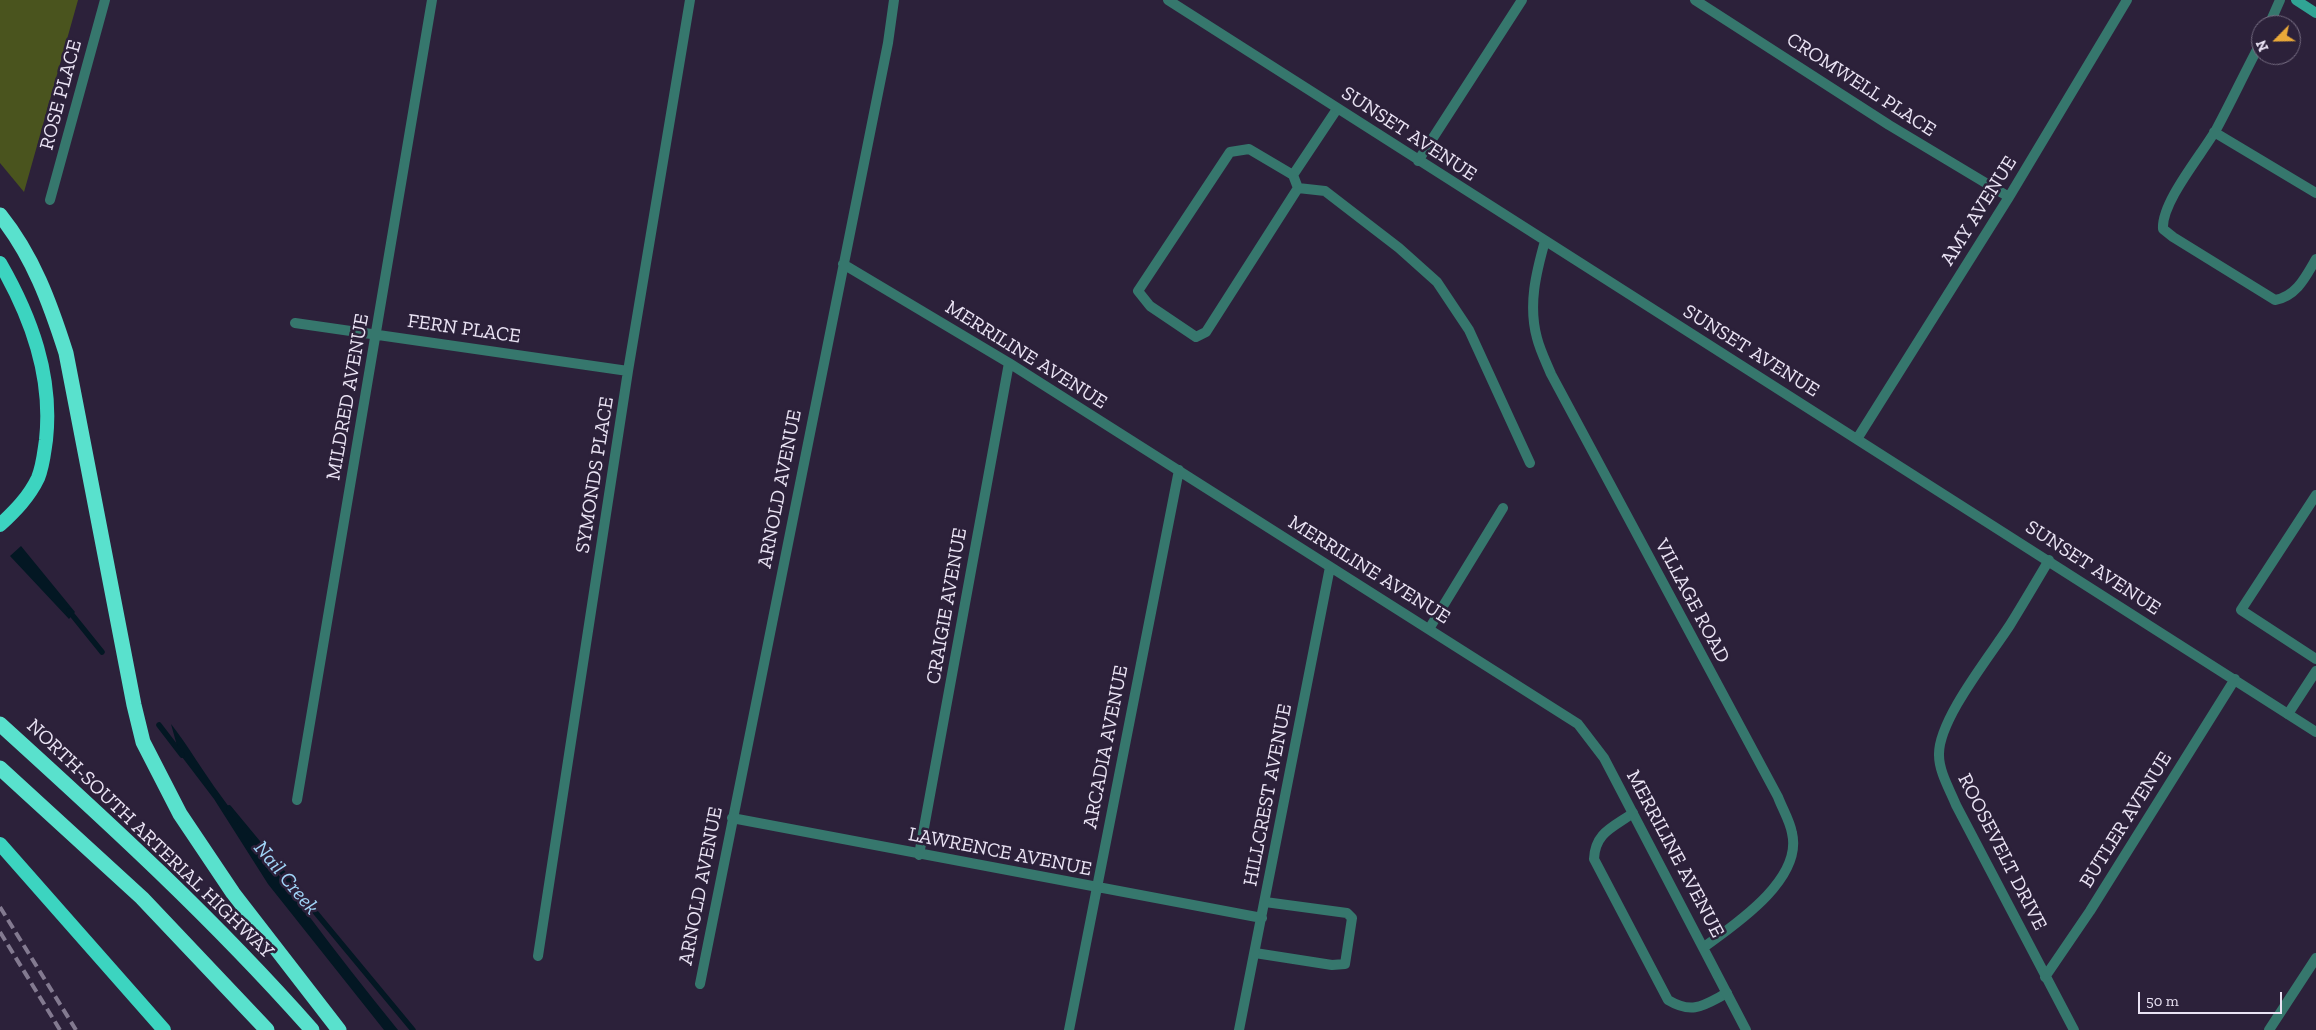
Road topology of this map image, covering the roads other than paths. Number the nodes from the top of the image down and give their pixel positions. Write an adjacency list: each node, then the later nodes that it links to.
1 (105, 0): 21 (street, ROSE PLACE)
2 (432, 0): 28 (street, MILDRED AVENUE)
3 (690, 0): 30 (street, SYMONDS PLACE)
4 (894, 0): 26 (street, ARNOLD AVENUE)
5 (1168, 0): 14 (street, SUNSET AVENUE)
6 (1522, 0): 16 (street)
7 (1695, 0): 20 (street, CROMWELL PLACE)
8 (2127, 0): 20 (street, AMY AVENUE)
9 (2280, 0): 12 (street)
10 (2296, 0): 11 (main road)
11 (2316, 13)
12 (2273, 15)
13 (2251, 61): 15 (street)
14 (1337, 109): 16 (street, SUNSET AVENUE); 17 (street)
15 (2214, 132): 19 (street); 24 (street)
16 (1418, 161): 23 (street, SUNSET AVENUE)
17 (1292, 174): 18 (street); 18 (street)
18 (1298, 188): 32 (street)
19 (2316, 194)
20 (2009, 197): 31 (street, AMY AVENUE)
21 (50, 200)
22 (0, 215): 65 (highway)
23 (1545, 242): 31 (street, SUNSET AVENUE); 55 (street, VILLAGE ROAD)
24 (2316, 259)
25 (0, 263): 36 (highway)
26 (843, 264): 29 (street, MERRILINE AVENUE); 49 (street, ARNOLD AVENUE)
27 (295, 323): 28 (street, FERN PLACE)
28 (377, 334): 30 (street, FERN PLACE); 47 (street, MILDRED AVENUE)
29 (1009, 364): 33 (street, MERRILINE AVENUE); 51 (street, CRAIGIE AVENUE)
30 (628, 371): 57 (street, SYMONDS PLACE)
31 (1857, 438): 37 (street, SUNSET AVENUE)
32 (1530, 463)
33 (1179, 470): 38 (street, MERRILINE AVENUE); 52 (street, ARCADIA AVENUE)
34 (2316, 495): 40 (street)
35 (1503, 508): 39 (street)
36 (0, 525)
37 (2049, 560): 42 (street, SUNSET AVENUE); 59 (street, ROOSEVELT DRIVE)
38 (1330, 567): 39 (street, MERRILINE AVENUE); 53 (street, HILLCREST AVENUE)
39 (1429, 628): 48 (street, MERRILINE AVENUE)
40 (2316, 659)
41 (2316, 671): 43 (street)
42 (2234, 679): 43 (street, SUNSET AVENUE); 59 (street, BUTLER AVENUE)
43 (2288, 714): 45 (street, SUNSET AVENUE)
44 (0, 724): 64 (highway, NORTH-SOUTH ARTERIAL HIGHWAY)
45 (2316, 732)
46 (0, 768): 63 (highway)
47 (296, 800)
48 (1633, 813): 55 (street, MERRILINE AVENUE); 61 (street)
49 (732, 818): 51 (street, LAWRENCE AVENUE); 60 (street, ARNOLD AVENUE)
50 (0, 844): 62 (highway)
51 (920, 855): 52 (street, LAWRENCE AVENUE)
52 (1096, 888): 54 (street, LAWRENCE AVENUE); 66 (street, ARCADIA AVENUE)
53 (1265, 902): 54 (street, HILLCREST AVENUE); 56 (street)
54 (1262, 918): 56 (street, HILLCREST AVENUE)
55 (1704, 947): 61 (street, MERRILINE AVENUE)
56 (1255, 953): 67 (street, HILLCREST AVENUE)
57 (538, 956)
58 (2316, 958): 70 (street)
59 (2046, 977): 69 (street, ROOSEVELT DRIVE)
60 (700, 984)
61 (1727, 993): 68 (street, MERRILINE AVENUE)
62 (164, 1030)
63 (267, 1030)
64 (312, 1030)
65 (339, 1030)
66 (1069, 1030)
67 (1239, 1030)
68 (1746, 1030)
69 (2074, 1030)
70 (2269, 1030)

